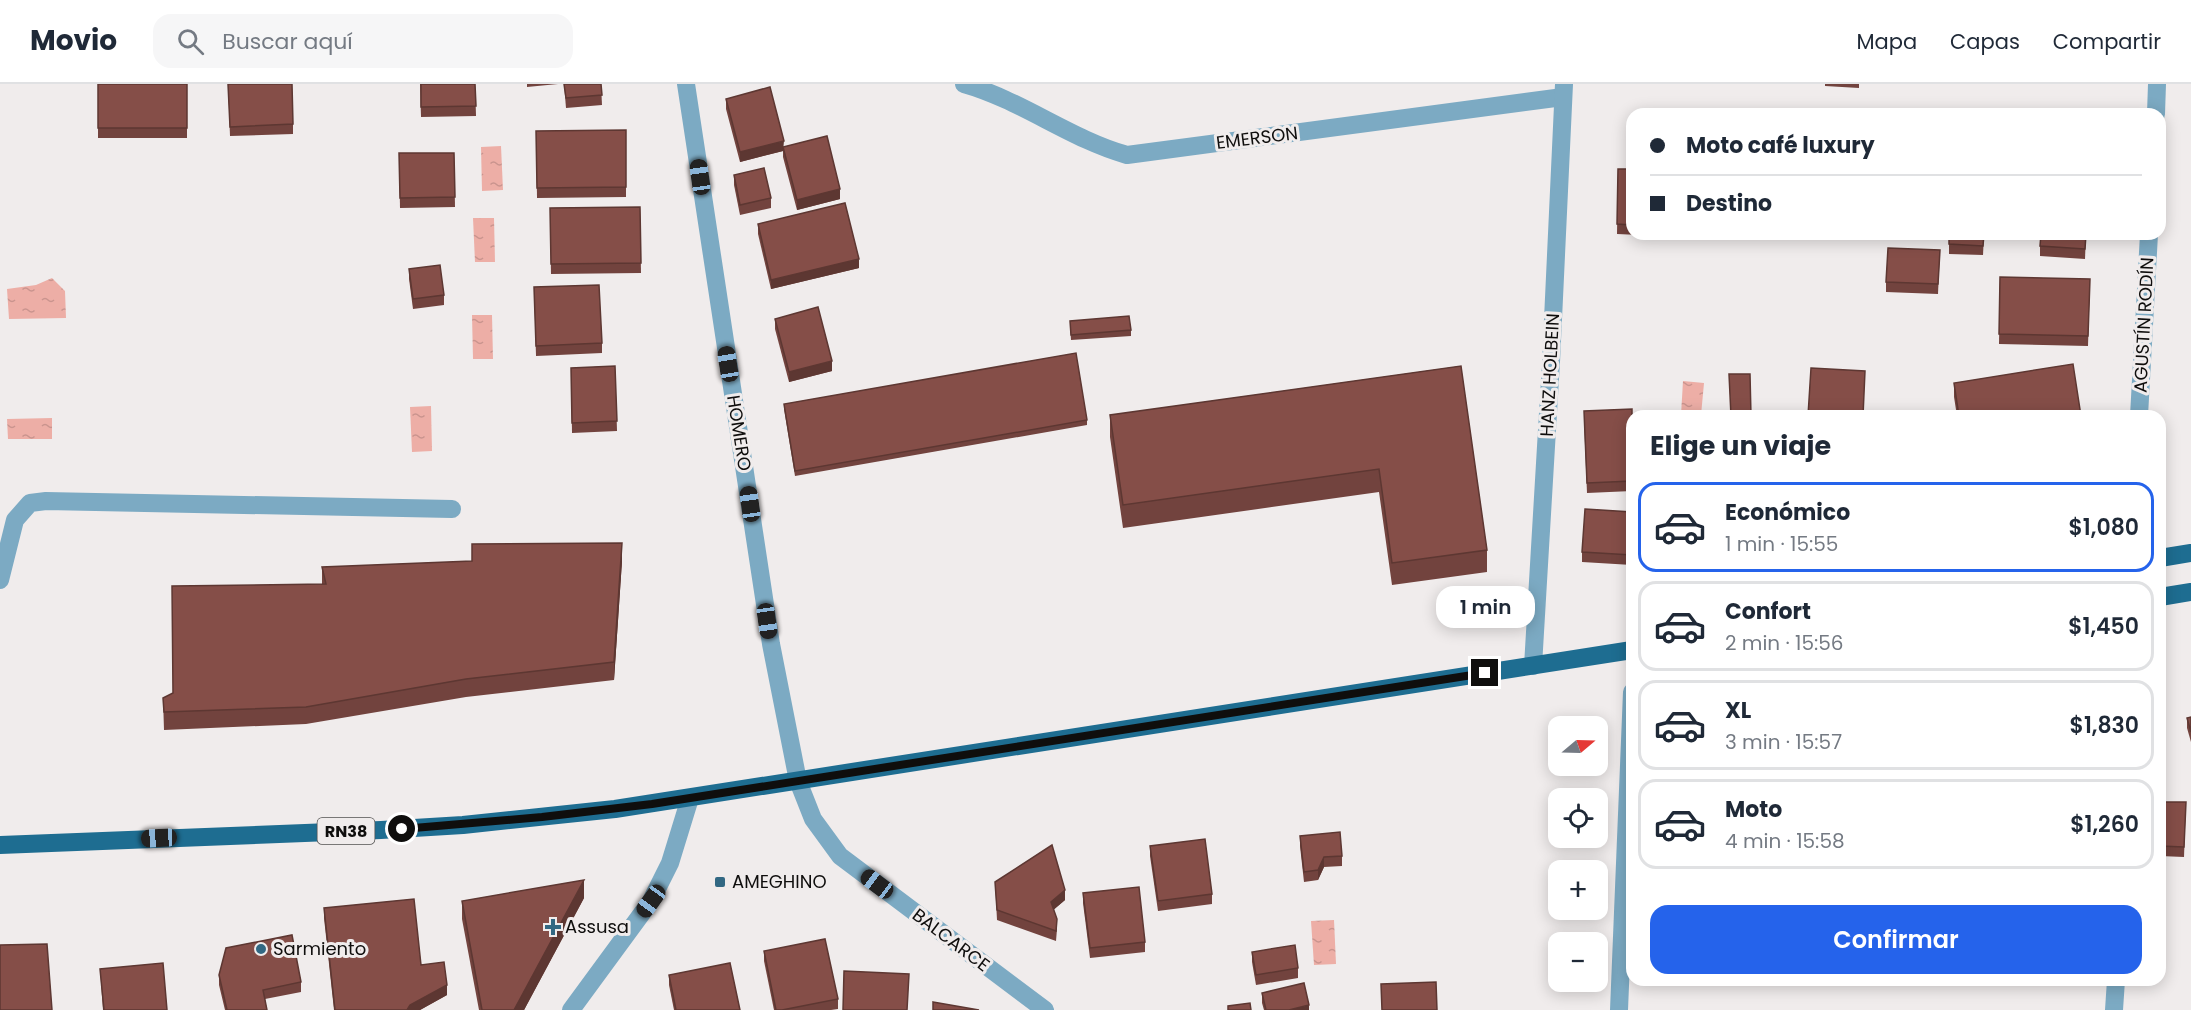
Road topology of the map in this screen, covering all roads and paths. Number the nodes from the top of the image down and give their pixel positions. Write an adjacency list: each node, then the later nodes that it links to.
1 (686, 84): 18 (street, HOMERO)
2 (964, 84): 4 (street, EMERSON)
3 (2157, 84): 5 (street)
4 (1564, 91): 17 (street, HANZ HOLBEIN)
5 (2156, 108)
6 (2149, 240): 7 (street, AGUSTÍN RODÍN)
7 (2139, 410)
8 (452, 509): 11 (street)
9 (2191, 553): 10 (main road)
10 (2166, 557)
11 (0, 580)
12 (2191, 581): 14 (main road)
13 (2191, 592): 15 (main road)
14 (2166, 594)
15 (2166, 596)
16 (1626, 651): 17 (main road, RN38)
17 (1533, 666): 18 (main road, RN38)
18 (798, 781): 19 (main road, RN38); 24 (street, BALCARCE)
19 (690, 798): 21 (main road, RN38); 23 (street)
20 (1626, 839): 25 (street)
21 (0, 845)
22 (2116, 986): 26 (street)
23 (572, 1010)
24 (1045, 1010)
25 (1619, 1010)
26 (2114, 1010)

